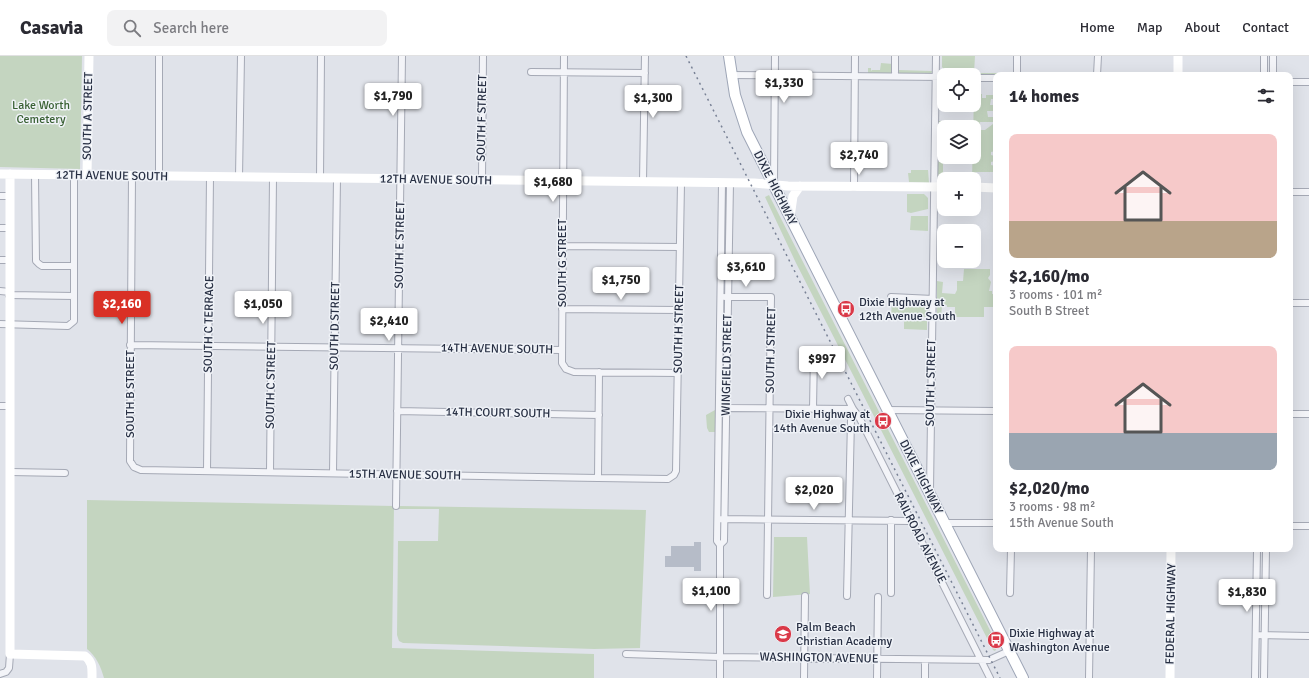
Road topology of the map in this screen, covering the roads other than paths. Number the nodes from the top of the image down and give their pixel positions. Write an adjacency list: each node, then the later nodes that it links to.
1 (89, 56): 41 (street, SOUTH A STREET)
2 (159, 56): 43 (street)
3 (241, 56): 45 (street)
4 (321, 56): 47 (street)
5 (402, 56): 49 (street, SOUTH E STREET)
6 (483, 56): 50 (street, SOUTH F STREET)
7 (564, 56): 20 (street, SOUTH G STREET)
8 (645, 56): 27 (street)
9 (729, 56): 29 (main road, DIXIE HIGHWAY)
10 (775, 56): 28 (street)
11 (856, 56): 30 (street)
12 (895, 56): 21 (street)
13 (936, 56): 31 (street, SOUTH L STREET)
14 (1017, 56): 22 (street)
15 (1098, 56): 23 (street)
16 (1178, 56): 24 (street)
17 (1264, 56): 25 (street)
18 (1273, 56): 26 (street)
19 (531, 72): 20 (street)
20 (564, 72): 27 (street); 51 (street, SOUTH G STREET)
21 (895, 72)
22 (1017, 72)
23 (1097, 72)
24 (1178, 72)
25 (1264, 72)
26 (1273, 72)
27 (644, 73): 52 (street)
28 (775, 75): 29 (street); 30 (street); 55 (street)
29 (730, 76): 55 (main road, DIXIE HIGHWAY)
30 (855, 76): 31 (street); 57 (street)
31 (936, 77): 36 (street, SOUTH L STREET)
32 (981, 78): 33 (street)
33 (993, 78)
34 (1293, 82): 35 (street)
35 (1309, 82)
36 (939, 172)
37 (0, 174): 38 (street, 12TH AVENUE SOUTH)
38 (10, 174): 39 (street, 12TH AVENUE SOUTH); 63 (street)
39 (35, 175): 40 (street, 12TH AVENUE SOUTH); 72 (street)
40 (74, 175): 41 (street, 12TH AVENUE SOUTH); 72 (street)
41 (87, 175): 42 (street, 12TH AVENUE SOUTH)
42 (132, 176): 43 (street, 12TH AVENUE SOUTH); 88 (street, SOUTH B STREET)
43 (159, 176): 44 (street, 12TH AVENUE SOUTH)
44 (210, 177): 45 (street, 12TH AVENUE SOUTH); 89 (street, SOUTH C TERRACE)
45 (239, 177): 46 (street, 12TH AVENUE SOUTH)
46 (273, 178): 47 (street, 12TH AVENUE SOUTH); 90 (street, SOUTH C STREET)
47 (320, 178): 48 (street, 12TH AVENUE SOUTH)
48 (336, 178): 49 (street, 12TH AVENUE SOUTH); 91 (street, SOUTH D STREET)
49 (401, 179): 50 (street, 12TH AVENUE SOUTH); 92 (street, SOUTH E STREET)
50 (482, 180): 51 (street, 12TH AVENUE SOUTH)
51 (562, 181): 52 (street, 12TH AVENUE SOUTH); 68 (street, SOUTH G STREET)
52 (643, 182): 53 (street, 12TH AVENUE SOUTH)
53 (681, 183): 54 (street, 12TH AVENUE SOUTH); 69 (street, SOUTH H STREET)
54 (726, 183): 55 (street, 12TH AVENUE SOUTH); 76 (street, WINGFIELD STREET); 77 (street, WINGFIELD STREET)
55 (774, 185): 56 (street, 12TH AVENUE SOUTH); 65 (main road, DIXIE HIGHWAY)
56 (800, 186): 57 (street, 12TH AVENUE SOUTH); 65 (street)
57 (854, 187): 58 (street, 12TH AVENUE SOUTH)
58 (937, 187)
59 (981, 187): 60 (street)
60 (993, 188)
61 (1293, 192): 62 (street)
62 (1309, 192)
63 (5, 196): 67 (street)
64 (937, 216): 79 (street, SOUTH L STREET)
65 (790, 217): 104 (main road, DIXIE HIGHWAY)
66 (0, 228): 67 (street)
67 (10, 228): 71 (street)
68 (563, 246): 69 (street); 82 (street, SOUTH G STREET)
69 (680, 247): 83 (street, SOUTH H STREET)
70 (0, 260): 71 (street)
71 (10, 260): 74 (street)
72 (74, 266): 75 (street)
73 (0, 291): 74 (street)
74 (10, 294): 75 (street); 85 (street)
75 (74, 296): 85 (street)
76 (720, 297): 77 (street); 86 (street, WINGFIELD STREET)
77 (728, 297): 87 (street, WINGFIELD STREET); 101 (street, SOUTH J STREET)
78 (891, 297): 79 (street)
79 (933, 299): 105 (street, SOUTH L STREET)
80 (1293, 303): 81 (street)
81 (1309, 303)
82 (562, 309): 83 (street); 93 (street, SOUTH G STREET)
83 (679, 310): 96 (street, SOUTH H STREET)
84 (0, 324): 85 (street)
85 (10, 325): 98 (street)
86 (720, 325): 87 (street); 99 (street, WINGFIELD STREET)
87 (728, 325): 100 (street, WINGFIELD STREET)
88 (130, 345): 89 (street, 14TH AVENUE SOUTH); 111 (street, SOUTH B STREET)
89 (208, 346): 90 (street, 14TH AVENUE SOUTH); 112 (street, SOUTH C TERRACE)
90 (272, 346): 91 (street, 14TH AVENUE SOUTH); 114 (street, SOUTH C STREET)
91 (335, 347): 92 (street, 14TH AVENUE SOUTH); 116 (street, SOUTH D STREET)
92 (398, 348): 93 (street, 14TH AVENUE SOUTH); 106 (street, SOUTH E STREET)
93 (562, 350): 95 (street, 14TH AVENUE SOUTH)
94 (814, 351): 102 (street)
95 (599, 372): 96 (street, 14TH AVENUE SOUTH); 110 (street)
96 (678, 373): 118 (street, SOUTH H STREET)
97 (848, 398): 103 (street, RAILROAD AVENUE)
98 (5, 406): 113 (street)
99 (719, 408): 100 (street); 122 (street, WINGFIELD STREET)
100 (726, 408): 101 (street); 122 (street, WINGFIELD STREET)
101 (770, 408): 102 (street); 123 (street, SOUTH J STREET)
102 (813, 409): 103 (street)
103 (853, 409): 124 (street); 126 (street, RAILROAD AVENUE)
104 (887, 410): 105 (street); 120 (main road, DIXIE HIGHWAY)
105 (931, 410): 107 (street); 120 (street, SOUTH L STREET)
106 (397, 411): 110 (street, 14TH COURT SOUTH); 117 (street, SOUTH E STREET)
107 (993, 411)
108 (1293, 414): 109 (street)
109 (1309, 414)
110 (599, 415): 119 (street)
111 (134, 467): 112 (street, 15TH AVENUE SOUTH)
112 (207, 471): 114 (street, 15TH AVENUE SOUTH)
113 (10, 472): 115 (street); 146 (street)
114 (270, 472): 116 (street, 15TH AVENUE SOUTH)
115 (64, 473)
116 (333, 473): 117 (street, 15TH AVENUE SOUTH)
117 (396, 474): 119 (street, 15TH AVENUE SOUTH); 121 (street, SOUTH E STREET)
118 (674, 475): 119 (street, 15TH AVENUE SOUTH)
119 (598, 478)
120 (930, 494): 127 (main road, DIXIE HIGHWAY)
121 (396, 506)
122 (721, 519): 123 (street); 148 (street, WINGFIELD STREET)
123 (768, 519): 124 (street); 138 (street, SOUTH J STREET)
124 (849, 520): 125 (street); 140 (street)
125 (891, 520): 126 (street); 136 (street)
126 (911, 521): 152 (street, RAILROAD AVENUE)
127 (944, 523): 128 (street); 145 (main road, DIXIE HIGHWAY)
128 (993, 523)
129 (1293, 526): 130 (street)
130 (1309, 526)
131 (1011, 552): 137 (street)
132 (1091, 552): 161 (street)
133 (1171, 552): 162 (street, FEDERAL HIGHWAY)
134 (1257, 552): 142 (street)
135 (1266, 552): 143 (street)
136 (891, 593)
137 (1010, 593)
138 (767, 595)
139 (805, 596): 149 (street)
140 (847, 596)
141 (878, 597): 150 (street)
142 (1256, 635): 143 (street); 163 (street)
143 (1265, 636): 144 (street); 164 (street)
144 (1309, 636)
145 (1009, 651): 152 (street, WASHINGTON AVENUE); 160 (main road, DIXIE HIGHWAY)
146 (10, 654): 153 (street); 154 (street)
147 (626, 654): 148 (street, WASHINGTON AVENUE)
148 (720, 657): 149 (street, WASHINGTON AVENUE); 155 (street, WINGFIELD STREET)
149 (804, 658): 150 (street, WASHINGTON AVENUE); 156 (street)
150 (878, 659): 151 (street, WASHINGTON AVENUE); 157 (street)
151 (925, 660): 152 (street, WASHINGTON AVENUE); 158 (street)
152 (981, 660): 159 (street, RAILROAD AVENUE)
153 (0, 674)
154 (92, 678)
155 (720, 678)
156 (804, 678)
157 (877, 678)
158 (925, 678)
159 (990, 678)
160 (1022, 678)
161 (1089, 678)
162 (1170, 678)
163 (1255, 678)
164 (1264, 678)

